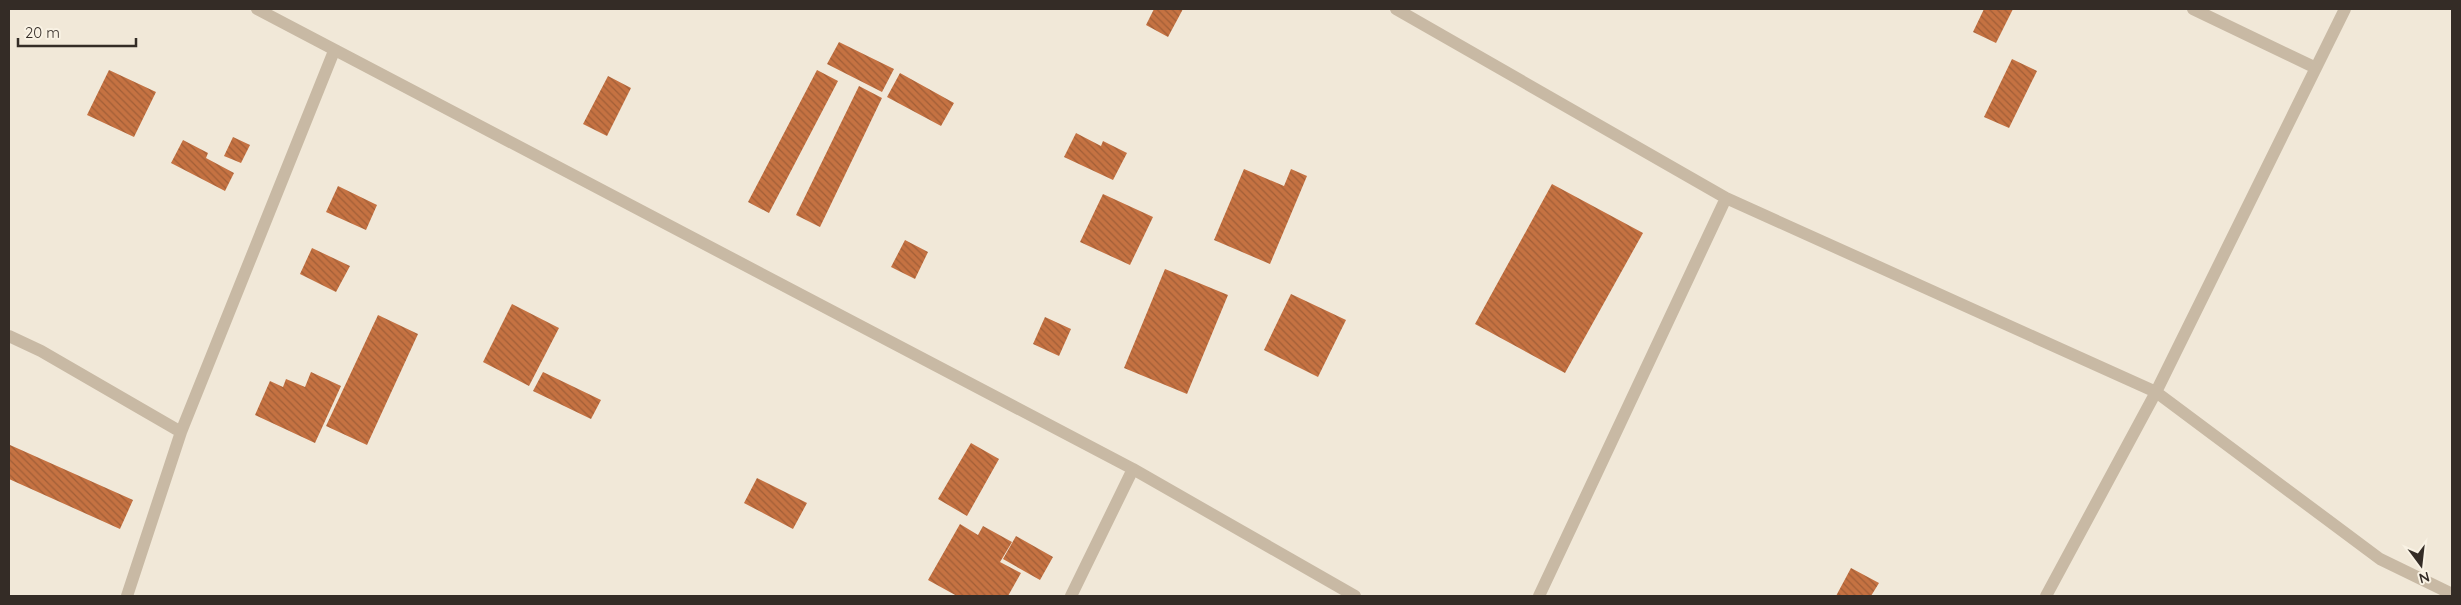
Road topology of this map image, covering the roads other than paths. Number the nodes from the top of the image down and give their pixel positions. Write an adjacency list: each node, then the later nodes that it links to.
1 (257, 9): 5 (street)
2 (1396, 9): 7 (street)
3 (2193, 9): 6 (street)
4 (2345, 9): 6 (street)
5 (334, 50): 10 (street); 11 (street)
6 (2316, 68): 9 (street)
7 (1726, 198): 9 (street); 16 (street)
8 (9, 336): 10 (street)
9 (2156, 392): 12 (street); 17 (street)
10 (180, 432): 13 (street)
11 (1133, 469): 14 (street); 15 (street)
12 (2452, 594)
13 (127, 596)
14 (1071, 596)
15 (1354, 596)
16 (1539, 596)
17 (2046, 596)

